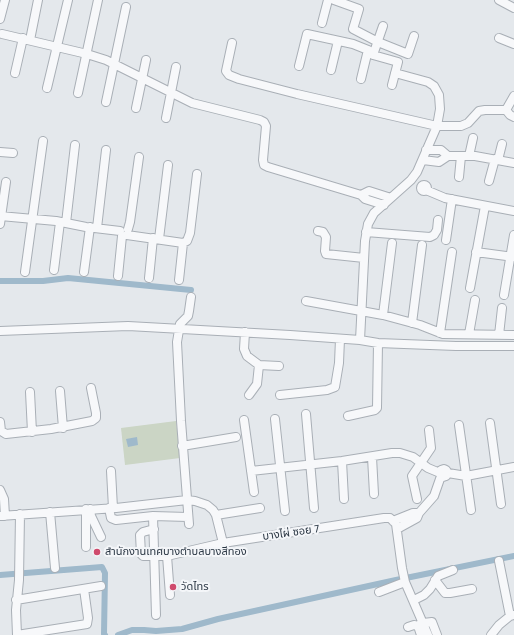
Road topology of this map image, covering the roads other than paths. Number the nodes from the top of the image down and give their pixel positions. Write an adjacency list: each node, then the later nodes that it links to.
1 (5, 0): 10 (street)
2 (38, 0): 16 (street)
3 (68, 0): 21 (street)
4 (98, 0): 23 (street)
5 (328, 0): 11 (street)
6 (334, 0): 18 (street)
7 (502, 1): 9 (street)
8 (126, 7): 25 (street)
9 (514, 8)
10 (0, 19)
11 (322, 23)
12 (383, 26): 18 (street)
13 (0, 33): 16 (street)
14 (414, 36): 18 (street)
15 (499, 38): 20 (street)
16 (26, 39): 21 (street); 29 (street)
17 (338, 41): 22 (street); 26 (street); 28 (street)
18 (378, 42): 22 (street)
19 (232, 43): 43 (street)
20 (514, 44)
21 (58, 47): 23 (street); 34 (street)
22 (371, 52): 30 (street); 32 (street)
23 (87, 54): 25 (street); 35 (street)
24 (146, 60): 31 (street)
25 (114, 63): 31 (street); 38 (street)
26 (299, 66)
27 (176, 67): 36 (street)
28 (331, 70)
29 (15, 73)
30 (395, 73): 33 (street); 43 (street)
31 (142, 78): 36 (street); 39 (street)
32 (361, 79)
33 (392, 85)
34 (47, 88)
35 (78, 93)
36 (171, 93): 42 (street); 64 (street)
37 (514, 96): 40 (street)
38 (106, 102)
39 (136, 108)
40 (506, 110): 41 (street); 43 (street)
41 (514, 117)
42 (166, 118)
43 (437, 126): 49 (street)
44 (473, 138): 53 (street)
45 (43, 141): 71 (street)
46 (502, 144): 55 (street)
47 (74, 145): 73 (street)
48 (106, 150): 74 (street)
49 (426, 150): 52 (street); 56 (street)
50 (0, 152): 51 (street)
51 (13, 153)
52 (448, 156): 53 (street); 56 (street)
53 (465, 156): 55 (street); 60 (street)
54 (139, 157): 77 (street)
55 (496, 159): 57 (street); 62 (street)
56 (423, 160): 61 (street)
57 (514, 163)
58 (168, 166): 79 (street)
59 (197, 174): 81 (street)
60 (459, 177)
61 (411, 180): 65 (street); 66 (street)
62 (489, 181)
63 (6, 182): 70 (street)
64 (361, 195): 65 (street); 67 (street)
65 (391, 198): 67 (street)
66 (452, 199): 68 (street); 80 (street)
67 (384, 205): 76 (street)
68 (485, 206): 69 (street); 85 (street)
69 (514, 211)
70 (0, 219): 71 (street)
71 (33, 219): 73 (street); 89 (street)
72 (438, 220): 76 (street)
73 (63, 222): 74 (street); 88 (street)
74 (94, 228): 77 (street); 90 (street)
75 (318, 230): 87 (street)
76 (366, 232): 87 (street)
77 (124, 233): 79 (street); 91 (street)
78 (514, 235): 86 (street)
79 (156, 239): 81 (street); 92 (street)
80 (446, 240)
81 (183, 243): 93 (street)
82 (392, 243): 101 (street)
83 (422, 245): 102 (street)
84 (452, 252): 106 (street)
85 (476, 252): 86 (street); 94 (street)
86 (512, 257): 95 (street)
87 (364, 258): 100 (street)
88 (54, 270)
89 (25, 272)
90 (84, 272)
91 (118, 276)
92 (149, 278)
93 (179, 280)
94 (470, 288)
95 (504, 295)
96 (191, 297): 103 (street)
97 (475, 300): 107 (street)
98 (306, 301): 100 (street)
99 (502, 308): 108 (street)
100 (362, 310): 101 (street); 111 (street)
101 (383, 315): 102 (street)
102 (412, 323): 106 (street)
103 (178, 328): 104 (street); 105 (street); 132 (street)
104 (0, 331)
105 (246, 332): 110 (street); 114 (street)
106 (440, 333): 107 (street)
107 (469, 334): 108 (street)
108 (499, 334): 109 (street)
109 (514, 335)
110 (340, 339): 111 (street); 120 (street)
111 (360, 340): 112 (street)
112 (378, 343): 113 (street); 122 (street)
113 (514, 346)
114 (259, 365): 115 (street); 119 (street)
115 (279, 366)
116 (92, 388): 128 (street)
117 (60, 391): 128 (street)
118 (30, 392): 130 (street)
119 (249, 395)
120 (280, 395)
121 (306, 414): 136 (street)
122 (348, 416)
123 (274, 419): 138 (street)
124 (244, 420): 141 (street)
125 (0, 422): 130 (street)
126 (490, 423): 139 (street)
127 (459, 425): 143 (street)
128 (63, 428): 130 (street)
129 (429, 430): 135 (street)
130 (32, 432)
131 (236, 437): 132 (street)
132 (182, 446): 149 (street)
133 (372, 457): 134 (street); 135 (street); 146 (street)
134 (342, 461): 136 (street); 147 (street)
135 (421, 463): 142 (street); 148 (street)
136 (311, 464): 138 (street); 154 (street)
137 (514, 467): 139 (street)
138 (281, 468): 141 (street); 157 (street)
139 (498, 470): 143 (street); 150 (street)
140 (111, 471): 152 (street)
141 (251, 471): 145 (street)
142 (443, 474): 143 (street); 164 (street)
143 (466, 476): 156 (street)
144 (0, 490): 161 (street)
145 (254, 492)
146 (374, 494)
147 (344, 499)
148 (417, 499)
149 (187, 500): 151 (street); 160 (street); 162 (street)
150 (501, 504)
151 (138, 505): 152 (street); 163 (street)
152 (111, 508): 155 (street); 163 (street)
153 (260, 508): 160 (street)
154 (314, 508)
155 (88, 509): 158 (street); 166 (street); 168 (street)
156 (471, 510)
157 (285, 511)
158 (50, 512): 159 (street); 172 (street)
159 (20, 514): 161 (street); 181 (street)
160 (216, 515): 167 (street)
161 (2, 516)
162 (153, 516): 163 (street); 165 (street)
163 (139, 518)
164 (395, 525): 167 (street, บางไผ่ ซอย 7); 174 (street)
165 (154, 529): 169 (street); 169 (street)
166 (101, 536)
167 (223, 543): 170 (street, บางไผ่ ซอย 7)
168 (86, 546)
169 (155, 556): 170 (street, บางไผ่ ซอย 7); 183 (street)
170 (167, 556): 180 (street)
171 (499, 561): 184 (street)
172 (55, 568)
173 (453, 570): 175 (street)
174 (404, 579): 179 (street); 182 (street)
175 (435, 580): 178 (street); 182 (street)
176 (101, 586): 177 (street)
177 (84, 589): 181 (street); 187 (street)
178 (472, 589)
179 (379, 592)
180 (170, 595)
181 (16, 600): 187 (street)
182 (414, 600): 185 (street)
183 (156, 615)
184 (512, 616): 191 (street)
185 (421, 625): 186 (street); 188 (street); 189 (street); 190 (street)
186 (408, 627)
187 (17, 635)
188 (421, 635)
189 (428, 635)
190 (437, 635)
191 (491, 635)

